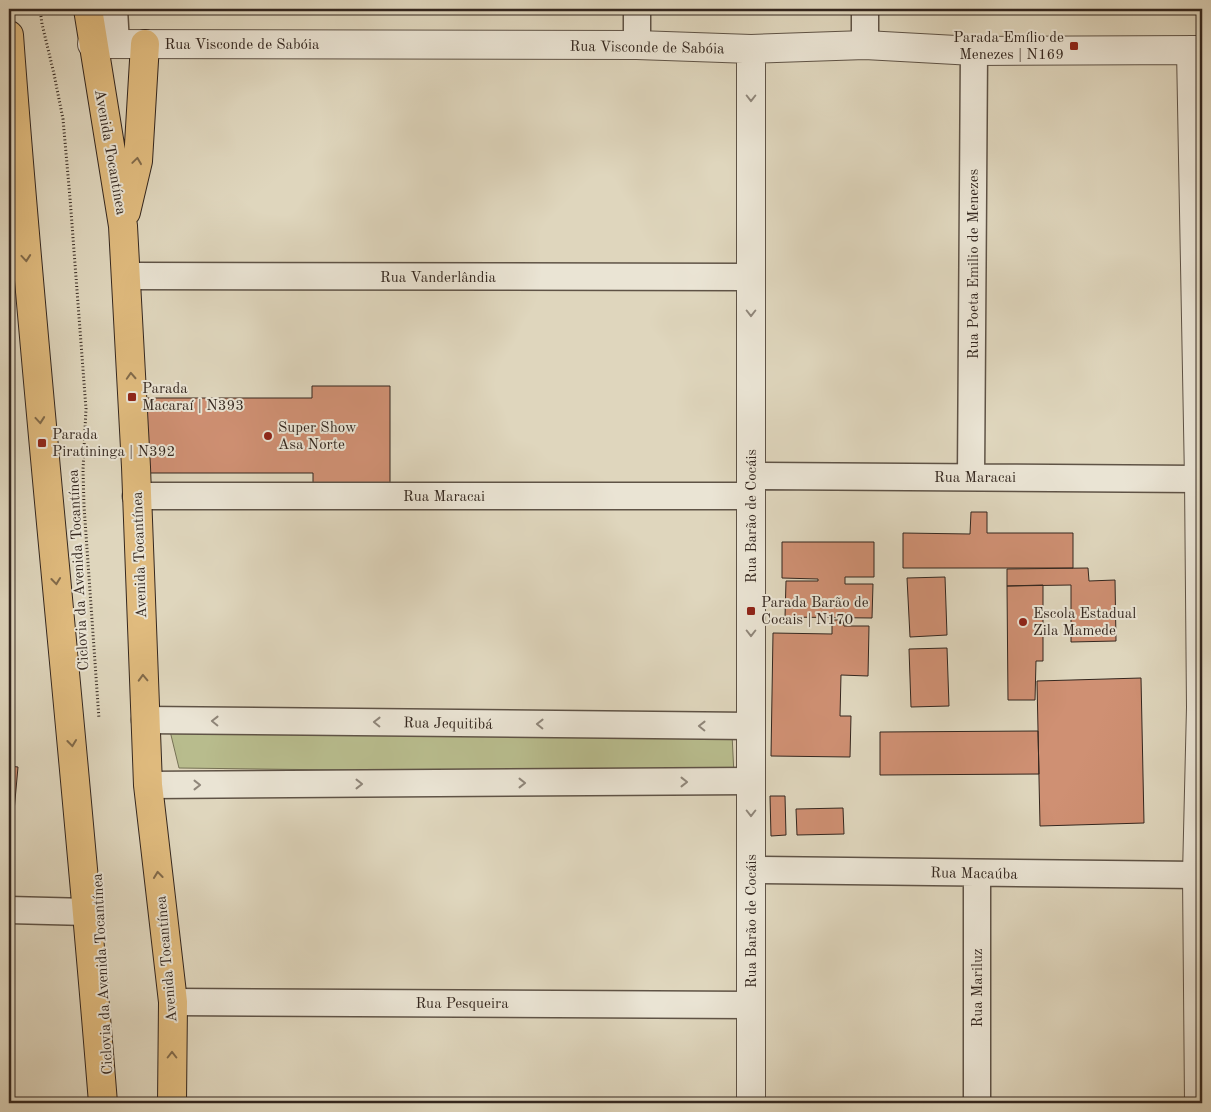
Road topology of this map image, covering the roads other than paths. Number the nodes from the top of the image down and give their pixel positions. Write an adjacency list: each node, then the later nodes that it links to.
1 (88, 9): 6 (main road, Avenida Tocantínea)
2 (114, 9): 6 (street)
3 (637, 9): 8 (street)
4 (865, 9): 9 (street)
5 (9, 35): 14 (main road)
6 (104, 44): 7 (street, Rua Visconde de Sabóia); 13 (main road, Avenida Tocantínea)
7 (145, 44): 8 (street, Rua Visconde de Sabóia); 13 (main road, one-way to 7)
8 (637, 45): 10 (street, Rua Visconde de Sabóia)
9 (865, 45): 10 (street, Rua Visconde de Sabóia); 12 (street, Rua Visconde de Sabóia)
10 (751, 49): 16 (street, Rua Barão de Cocáis, one-way to 16)
11 (1197, 50): 12 (street, Rua Visconde de Sabóia); 18 (street)
12 (974, 51): 17 (street, Rua Poeta Emilio de Menezes)
13 (123, 226): 15 (main road, Avenida Tocantínea)
14 (16, 230): 30 (main road, one-way to 30)
15 (126, 276): 16 (street, Rua Vanderlândia); 20 (main road, Avenida Tocantínea, one-way to 15)
16 (751, 277): 19 (street, Rua Barão de Cocáis, one-way to 19)
17 (972, 477): 18 (street, Rua Maracai); 19 (street, Rua Maracai)
18 (1199, 479): 21 (street)
19 (751, 486): 20 (street, Rua Maracai); 23 (street, Rua Barão de Cocáis, one-way to 23)
20 (136, 496): 22 (main road, Avenida Tocantínea, one-way to 20)
21 (1202, 707): 28 (street)
22 (145, 720): 23 (street, Rua Jequitibá, one-way to 22); 25 (main road, Avenida Tocantínea)
23 (751, 726): 24 (street, Rua Barão de Cocáis)
24 (751, 781): 25 (street, one-way to 24); 26 (street, Rua Barão de Cocáis, one-way to 26)
25 (148, 785): 31 (main road, Avenida Tocantínea, one-way to 25)
26 (751, 870): 27 (street, Rua Macaúba); 32 (street, Rua Barão de Cocáis)
27 (977, 873): 28 (street, Rua Macaúba); 36 (street, Rua Mariluz)
28 (1197, 875): 37 (street)
29 (9, 910): 30 (street)
30 (88, 912): 33 (main road)
31 (172, 1002): 32 (street, Rua Pesqueira); 34 (main road, Avenida Tocantínea, one-way to 31)
32 (751, 1005): 35 (street, Rua Barão de Cocáis)
33 (103, 1103)
34 (172, 1103)
35 (751, 1103)
36 (977, 1103)
37 (1199, 1103)

